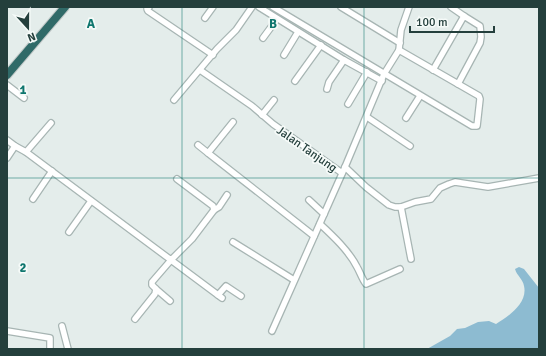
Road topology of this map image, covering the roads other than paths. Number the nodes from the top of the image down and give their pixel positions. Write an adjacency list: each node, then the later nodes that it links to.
1 (65, 7): 23 (highway)
2 (149, 7): 17 (street)
3 (213, 7): 11 (street)
4 (252, 7): 17 (street)
5 (259, 7): 12 (street)
6 (273, 7): 24 (street)
7 (342, 7): 16 (street)
8 (409, 7): 16 (street)
9 (451, 7): 10 (street)
10 (464, 16): 21 (street); 28 (street)
11 (205, 18)
12 (277, 19): 13 (street); 14 (street)
13 (298, 32): 15 (street); 18 (street)
14 (263, 38)
15 (321, 45): 19 (street); 25 (street)
16 (399, 46): 21 (street); 24 (street)
17 (213, 55): 20 (street)
18 (284, 55)
19 (344, 60): 22 (street); 29 (street)
20 (200, 70): 32 (street); 35 (street, Jalan Tanjung)
21 (433, 70): 28 (street)
22 (367, 72): 26 (street); 34 (street)
23 (7, 74)
24 (384, 74): 26 (street); 30 (street)
25 (294, 81)
26 (382, 81): 36 (street)
27 (7, 84): 31 (street)
28 (458, 84): 30 (street)
29 (327, 89)
30 (420, 96): 37 (street)
31 (24, 98)
32 (174, 100)
33 (274, 100): 35 (street)
34 (348, 104)
35 (262, 115): 49 (street, Jalan Tanjung)
36 (367, 117): 43 (street); 47 (street)
37 (406, 118)
38 (233, 122): 45 (street)
39 (51, 123): 44 (street)
40 (7, 140): 42 (street)
41 (198, 145): 45 (street)
42 (15, 146): 44 (street); 46 (street)
43 (410, 146)
44 (26, 152): 48 (street)
45 (208, 153): 61 (street)
46 (7, 158)
47 (345, 167): 49 (street); 56 (street)
48 (52, 172): 53 (street); 55 (street)
49 (342, 173): 58 (street)
50 (539, 178): 56 (street)
51 (177, 179): 57 (street)
52 (226, 196): 57 (street)
53 (33, 199)
54 (309, 200): 58 (street)
55 (91, 201): 60 (street); 64 (street)
56 (401, 207): 63 (street)
57 (214, 210): 64 (street)
58 (324, 214): 59 (street)
59 (320, 224): 61 (street); 65 (street)
60 (69, 232)
61 (314, 236): 66 (street)
62 (233, 242): 66 (street)
63 (411, 259)
64 (171, 260): 67 (street); 68 (street)
65 (400, 269)
66 (294, 280): 73 (street)
67 (156, 289): 69 (street); 70 (street)
68 (241, 296)
69 (170, 301)
70 (135, 319)
71 (62, 326): 75 (street)
72 (7, 331): 74 (street)
73 (272, 331)
74 (50, 349)
75 (68, 349)

